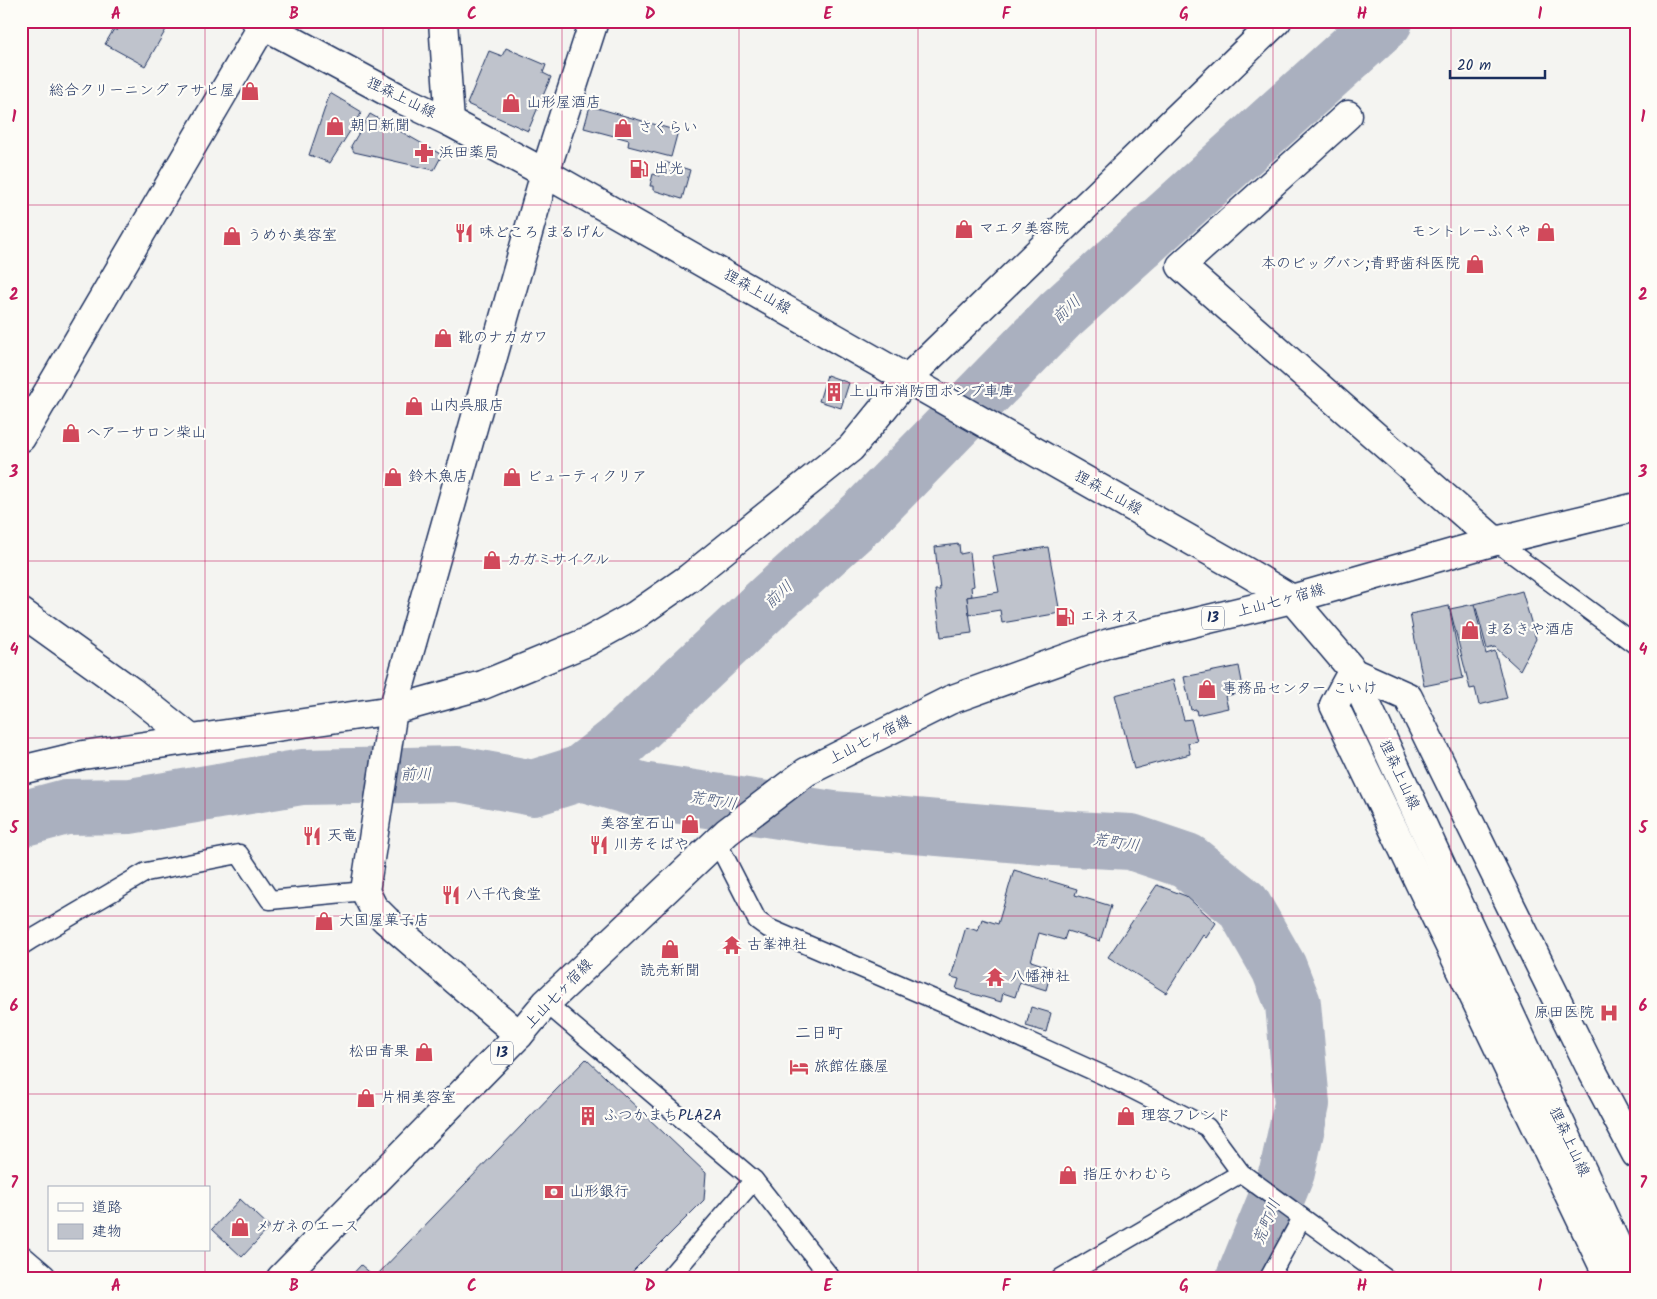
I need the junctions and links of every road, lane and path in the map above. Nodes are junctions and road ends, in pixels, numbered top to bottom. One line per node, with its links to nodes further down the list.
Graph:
1 (443, 21): 6 (street)
2 (594, 21): 7 (street)
3 (1277, 21): 8 (street)
4 (260, 23): 6 (street, 狸森上山線); 9 (street)
5 (1348, 115): 11 (street)
6 (450, 122): 7 (street, 狸森上山線)
7 (545, 172): 8 (street, 狸森上山線); 16 (street)
8 (914, 382): 12 (street, 狸森上山線); 16 (street)
9 (21, 438)
10 (1636, 507): 11 (street, 上山七ヶ宿線 / 13)
11 (1494, 541): 12 (street, 上山七ヶ宿線 / 13); 14 (lane)
12 (1292, 599): 15 (street, 狸森上山線); 19 (street, 上山七ヶ宿線 / 13)
13 (21, 612): 17 (street)
14 (1636, 644)
15 (1352, 672): 24 (street); 36 (street); 37 (street, 狸森上山線)
16 (394, 710): 17 (street); 20 (street)
17 (190, 738): 18 (street)
18 (21, 770)
19 (722, 837): 22 (street, 上山七ヶ宿線 / 13); 25 (lane)
20 (365, 891): 21 (lane); 23 (street)
21 (21, 946)
22 (546, 1003): 23 (street, 上山七ヶ宿線 / 13); 26 (lane)
23 (519, 1035): 30 (street, 上山七ヶ宿線 / 13)
24 (1636, 1154)
25 (1241, 1172): 27 (lane); 33 (lane)
26 (754, 1180): 31 (lane); 32 (lane)
27 (1302, 1218): 34 (lane); 35 (lane)
28 (21, 1260): 29 (street)
29 (42, 1278)
30 (281, 1278)
31 (669, 1278)
32 (831, 1278)
33 (1061, 1278)
34 (1269, 1278)
35 (1386, 1278)
36 (1609, 1278)
37 (1632, 1278)

